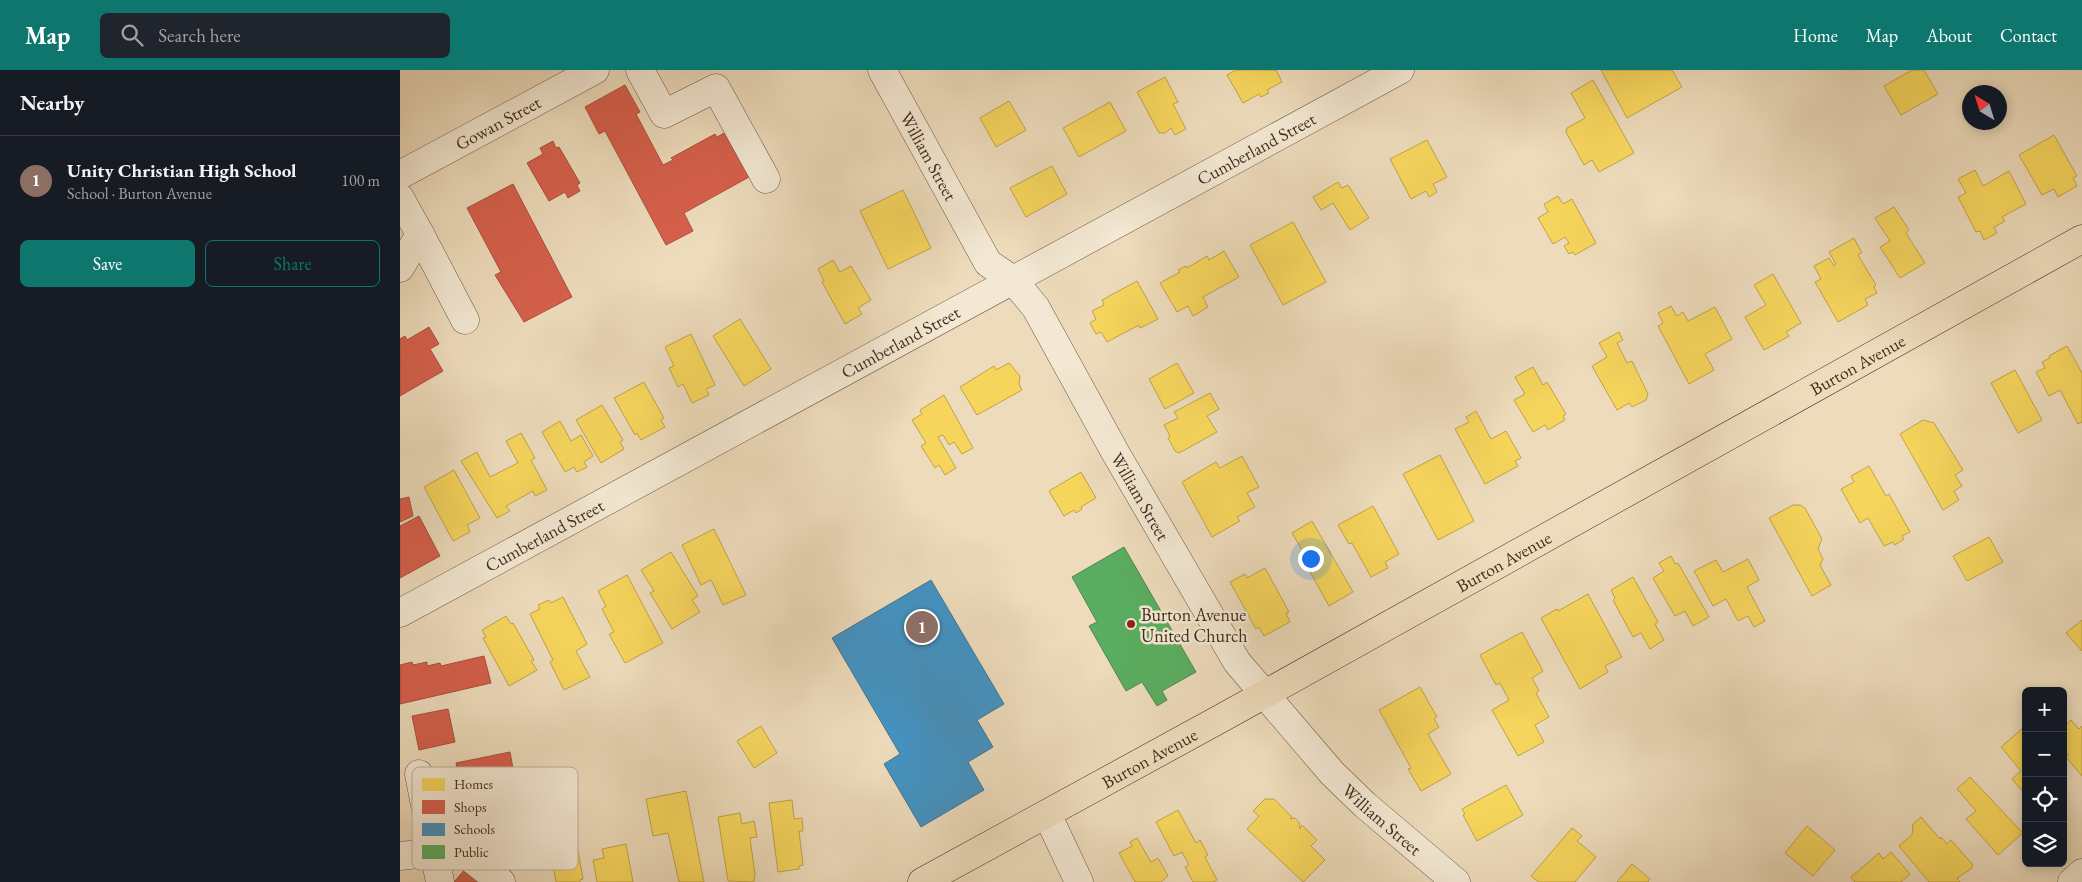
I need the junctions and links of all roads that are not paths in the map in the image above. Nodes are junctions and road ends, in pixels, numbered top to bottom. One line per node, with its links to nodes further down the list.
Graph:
1 (595, 70): 5 (street, Gowan Street)
2 (640, 70): 6 (street)
3 (882, 70): 11 (street, William Street)
4 (1400, 70): 11 (street, Cumberland Street)
5 (400, 175)
6 (766, 179)
7 (400, 198): 8 (street)
8 (420, 234): 10 (street); 12 (street)
9 (2082, 239): 14 (main road, Burton Avenue)
10 (400, 268)
11 (1013, 280): 13 (street, Cumberland Street); 14 (street, William Street)
12 (465, 320)
13 (400, 613)
14 (1263, 694): 15 (main road, Burton Avenue); 21 (street, William Street)
15 (1047, 814): 19 (main road, Burton Avenue); 20 (street)
16 (486, 870): 18 (street)
17 (2082, 873): 22 (street)
18 (501, 882)
19 (922, 882)
20 (1079, 882)
21 (1456, 882)
22 (2072, 882)

